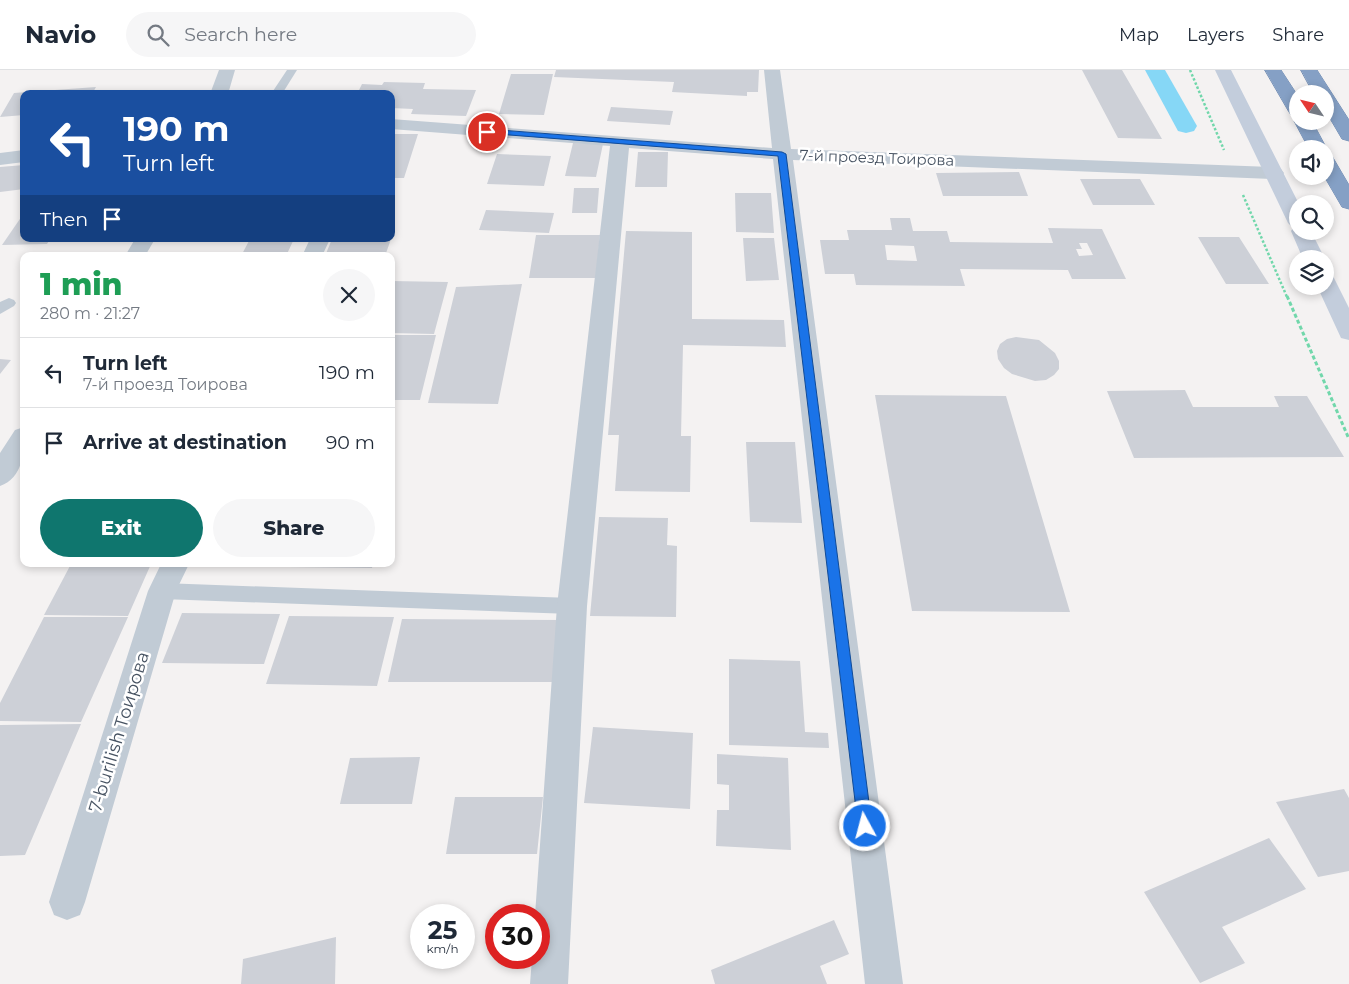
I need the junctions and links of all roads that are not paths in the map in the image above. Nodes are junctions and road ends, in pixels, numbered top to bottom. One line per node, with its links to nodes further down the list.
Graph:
1 (227, 70): 8 (street)
2 (292, 70): 9 (lane)
3 (772, 70): 15 (street)
4 (1223, 70): 18 (main road)
5 (1273, 70): 10 (highway)
6 (1309, 70): 7 (highway)
7 (1318, 85)
8 (220, 90)
9 (279, 90)
10 (1289, 97)
11 (1334, 111): 13 (highway)
12 (395, 124): 14 (street, 7-й проезд Тоирова)
13 (1349, 135)
14 (620, 142): 15 (street, 7-й проезд Тоирова); 27 (street)
15 (782, 154): 18 (street, 7-й проезд Тоирова); 30 (street)
16 (20, 156): 17 (street)
17 (0, 159)
18 (1274, 173): 21 (main road)
19 (1334, 176): 20 (highway)
20 (1349, 203)
21 (1289, 204)
22 (1332, 295): 23 (main road)
23 (1349, 332)
24 (20, 443): 25 (street)
25 (0, 475)
26 (168, 578): 27 (lane); 28 (street, 7-burilish Тоирова)
27 (572, 606): 29 (street)
28 (67, 902)
29 (549, 984)
30 (884, 984)

